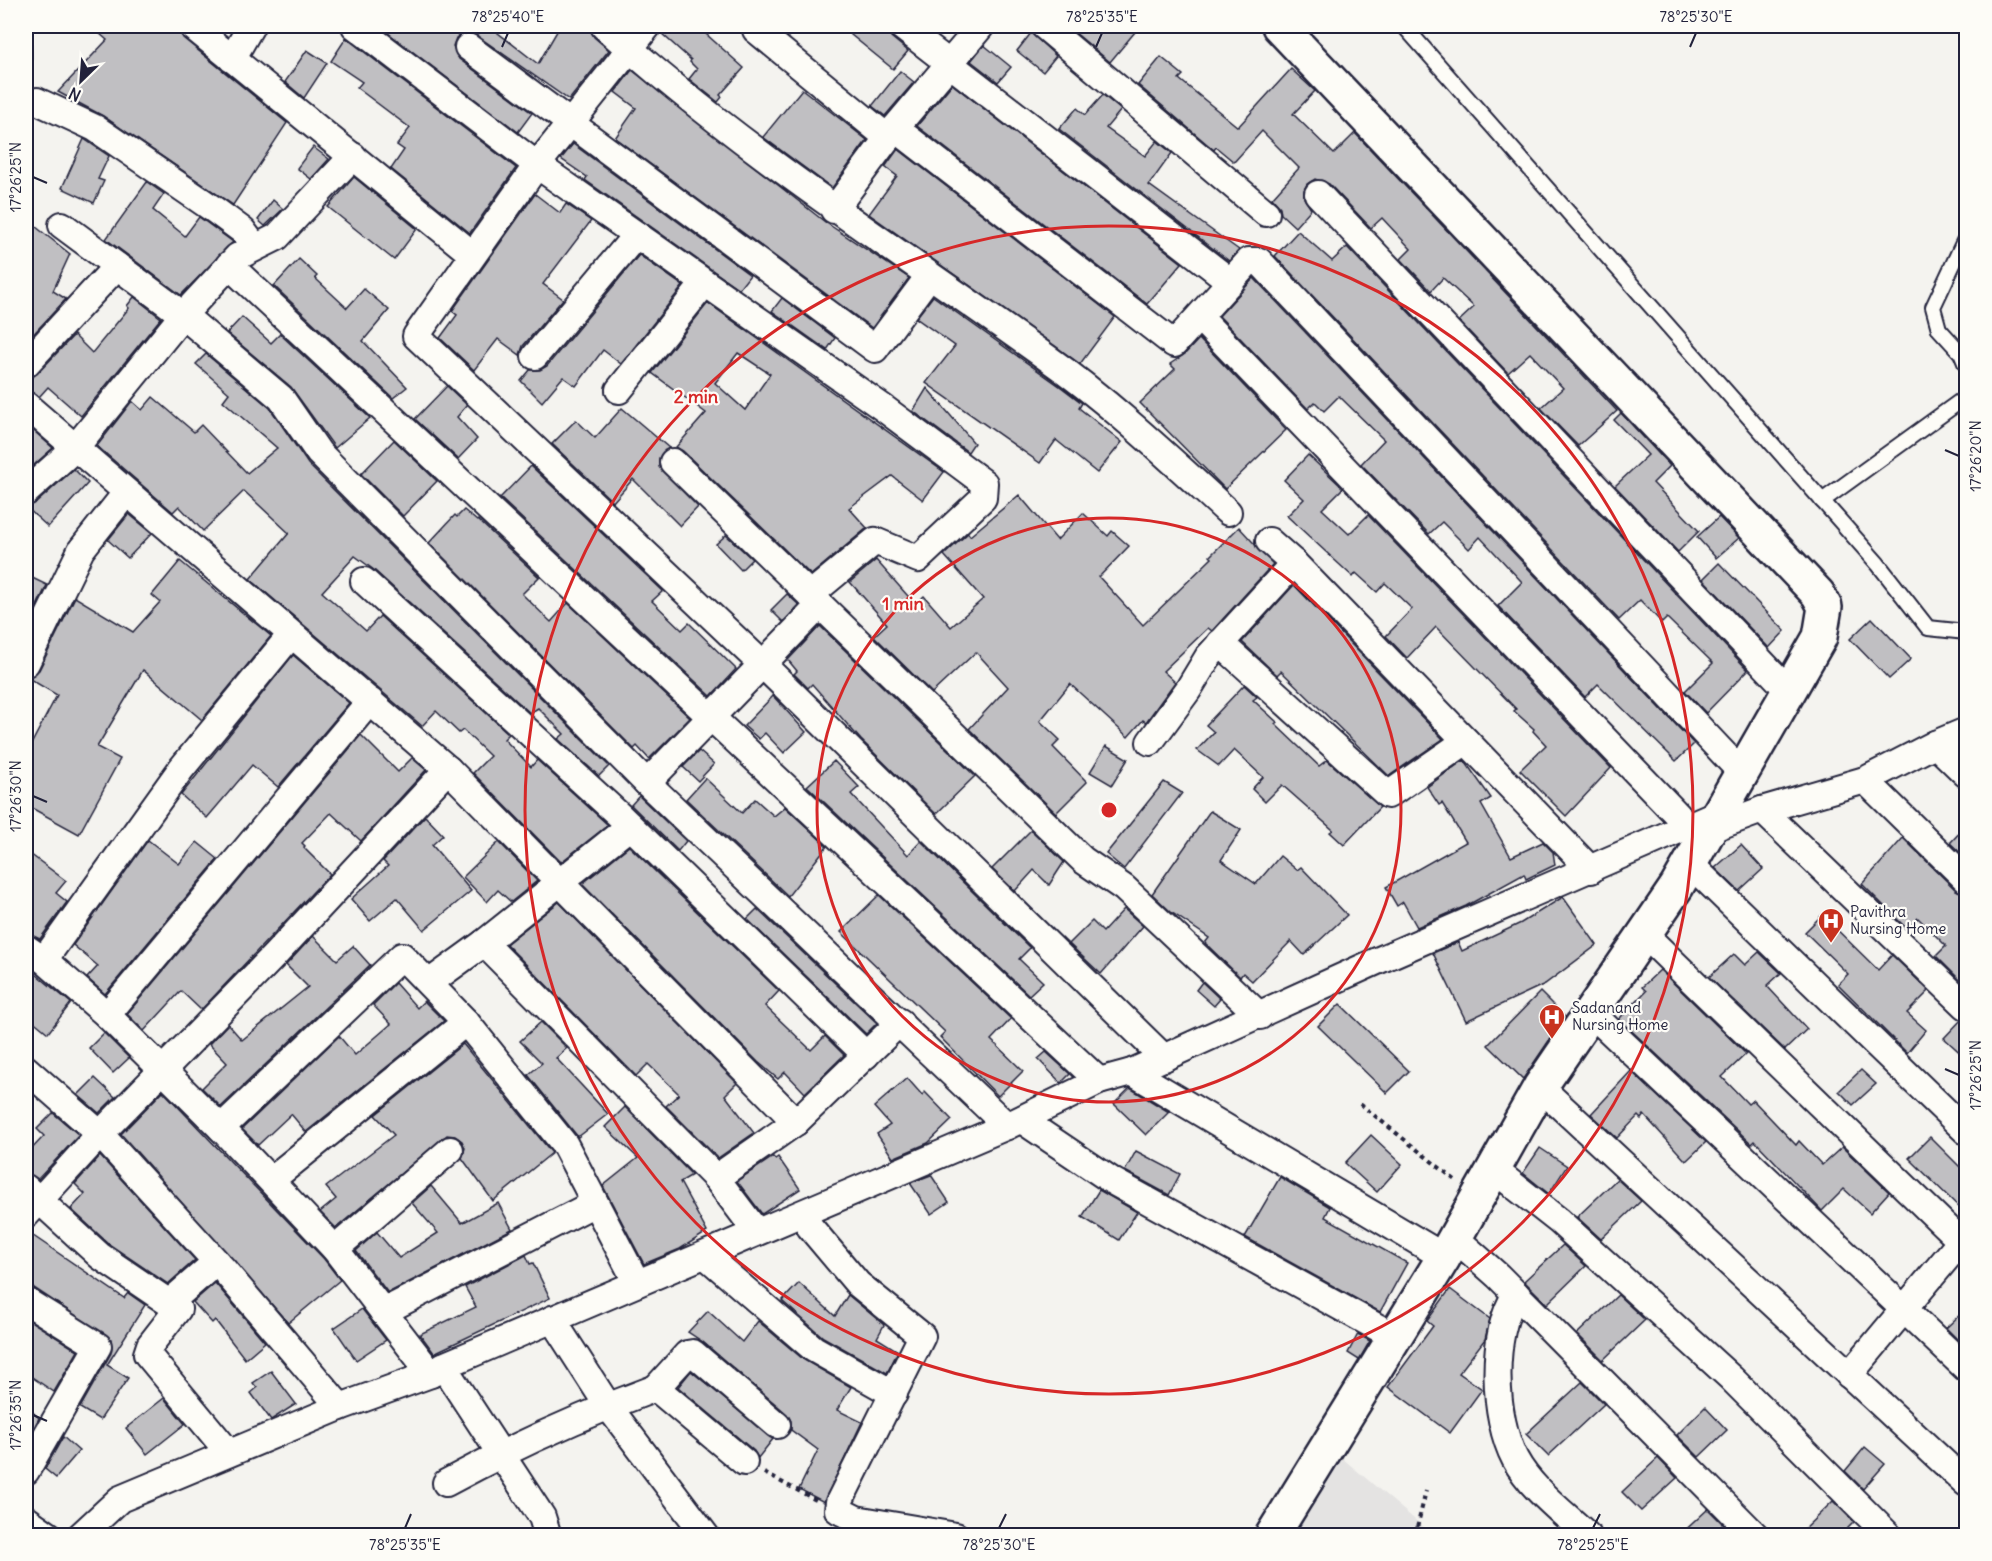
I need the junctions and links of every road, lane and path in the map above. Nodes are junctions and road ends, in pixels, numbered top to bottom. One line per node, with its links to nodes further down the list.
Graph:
1 (192, 26): 14 (street)
2 (251, 26): 14 (street)
3 (355, 26): 20 (street)
4 (604, 26): 13 (street)
5 (648, 26): 13 (street)
6 (901, 26): 15 (street)
7 (981, 26): 15 (street)
8 (1044, 26): 23 (street)
9 (1279, 26): 59 (street)
10 (1404, 26): 47 (lane)
11 (756, 30): 18 (street)
12 (468, 47): 17 (street)
13 (630, 49): 17 (street); 22 (street)
14 (232, 59): 19 (street)
15 (951, 62): 18 (street); 32 (street)
16 (37, 101): 27 (street)
17 (569, 123): 20 (street); 31 (street)
18 (891, 133): 22 (street); 35 (street)
19 (353, 156): 27 (street); 28 (street)
20 (537, 165): 25 (street); 28 (street)
21 (1318, 194): 59 (street)
22 (834, 210): 31 (street)
23 (1266, 213)
24 (62, 225): 30 (street)
25 (636, 235): 33 (street); 36 (street)
26 (1964, 241): 38 (lane)
27 (255, 248): 29 (street)
28 (472, 254): 58 (street)
29 (229, 265): 34 (street); 61 (street)
30 (117, 266): 34 (street); 37 (street)
31 (929, 276): 48 (street)
32 (1231, 282): 35 (street); 67 (street)
33 (704, 284): 40 (street); 52 (street)
34 (183, 315): 43 (street); 70 (street)
35 (1200, 318): 72 (street)
36 (535, 356)
37 (26, 364)
38 (1966, 365)
39 (1966, 387): 41 (lane)
40 (619, 390)
41 (1963, 401): 47 (lane)
42 (26, 405): 43 (street)
43 (75, 448): 45 (street); 46 (street)
44 (673, 462): 52 (street)
45 (26, 492)
46 (126, 493): 53 (street); 55 (street)
47 (1822, 501): 54 (lane)
48 (1228, 512)
49 (1269, 541): 50 (street)
50 (1294, 563): 56 (street); 63 (street)
51 (364, 581): 73 (street)
52 (815, 600): 58 (street); 85 (street)
53 (34, 626): 57 (street)
54 (1966, 632)
55 (290, 636): 60 (street); 80 (street)
56 (1220, 643): 63 (street); 64 (street)
57 (26, 663)
58 (762, 664): 61 (street); 89 (street)
59 (1790, 692): 67 (street)
60 (370, 701): 66 (street); 84 (street)
61 (710, 718): 70 (street); 93 (street)
62 (1966, 731): 65 (street)
63 (1466, 741): 75 (street)
64 (1150, 742)
65 (1935, 744): 68 (street); 69 (street)
66 (448, 769): 77 (street); 90 (street)
67 (1742, 773): 72 (street)
68 (1966, 774)
69 (1865, 780): 71 (street); 76 (street)
70 (647, 783): 87 (street)
71 (1761, 810): 72 (street); 82 (street)
72 (1705, 824): 74 (street); 75 (street)
73 (630, 826): 77 (street); 88 (street)
74 (1689, 863): 78 (street); 99 (street)
75 (1591, 870): 85 (street)
76 (1966, 879)
77 (559, 881): 79 (street); 96 (street)
78 (1645, 935): 83 (street); 110 (street)
79 (484, 943): 81 (street); 103 (street)
80 (35, 954): 84 (street)
81 (429, 983): 86 (street); 98 (street)
82 (1966, 1006)
83 (1590, 1012): 94 (street); 119 (street)
84 (107, 1015): 90 (street)
85 (1260, 1016): 89 (street)
86 (466, 1022): 104 (street); 107 (street)
87 (900, 1022): 88 (street); 97 (street)
88 (866, 1055): 96 (street)
89 (1164, 1058): 92 (street)
90 (164, 1068): 98 (street); 100 (street)
91 (26, 1069): 100 (street)
92 (1132, 1072): 93 (street); 111 (street)
93 (1099, 1081): 97 (street)
94 (1539, 1087): 102 (street); 125 (street)
95 (1360, 1104): 105 (path)
96 (796, 1122): 103 (street)
97 (1015, 1123): 108 (street); 122 (street)
98 (221, 1128): 104 (street)
99 (1966, 1131)
100 (100, 1134): 106 (street); 114 (street)
101 (450, 1150): 112 (street)
102 (1493, 1169): 105 (street); 140 (street)
103 (716, 1178): 109 (street)
104 (271, 1180): 112 (street)
105 (1476, 1197): 111 (street)
106 (30, 1200): 118 (street)
107 (595, 1203): 115 (street); 120 (street)
108 (804, 1214): 109 (street); 127 (street)
109 (756, 1231): 113 (street)
110 (1965, 1241): 119 (street)
111 (1449, 1247): 116 (street); 122 (street)
112 (335, 1249): 120 (street)
113 (705, 1256): 115 (street); 127 (street)
114 (216, 1262): 118 (street); 129 (street)
115 (637, 1284): 121 (street)
116 (1516, 1294): 148 (street); 149 (street)
117 (26, 1301): 134 (street)
118 (169, 1303): 131 (street)
119 (1905, 1309): 123 (street); 125 (street)
120 (383, 1312): 124 (street)
121 (552, 1319): 124 (street); 128 (street)
122 (1395, 1337): 146 (street)
123 (1966, 1368)
124 (437, 1370): 129 (street); 132 (street)
125 (1849, 1375): 136 (street)
126 (656, 1388): 128 (street); 130 (street); 133 (street)
127 (894, 1394): 138 (street)
128 (608, 1406): 132 (street); 145 (street)
129 (340, 1407): 131 (street)
130 (777, 1425)
131 (228, 1454): 143 (street)
132 (500, 1454): 135 (street); 144 (street)
133 (744, 1462): 138 (path)
134 (26, 1471)
135 (446, 1483)
136 (1966, 1483)
137 (1426, 1491): 147 (path)
138 (838, 1510): 141 (street)
139 (26, 1519): 142 (street)
140 (1881, 1533)
141 (955, 1535)
142 (50, 1536)
143 (80, 1536)
144 (548, 1536)
145 (706, 1536)
146 (1272, 1536)
147 (1415, 1536)
148 (1588, 1536)
149 (1756, 1536)

